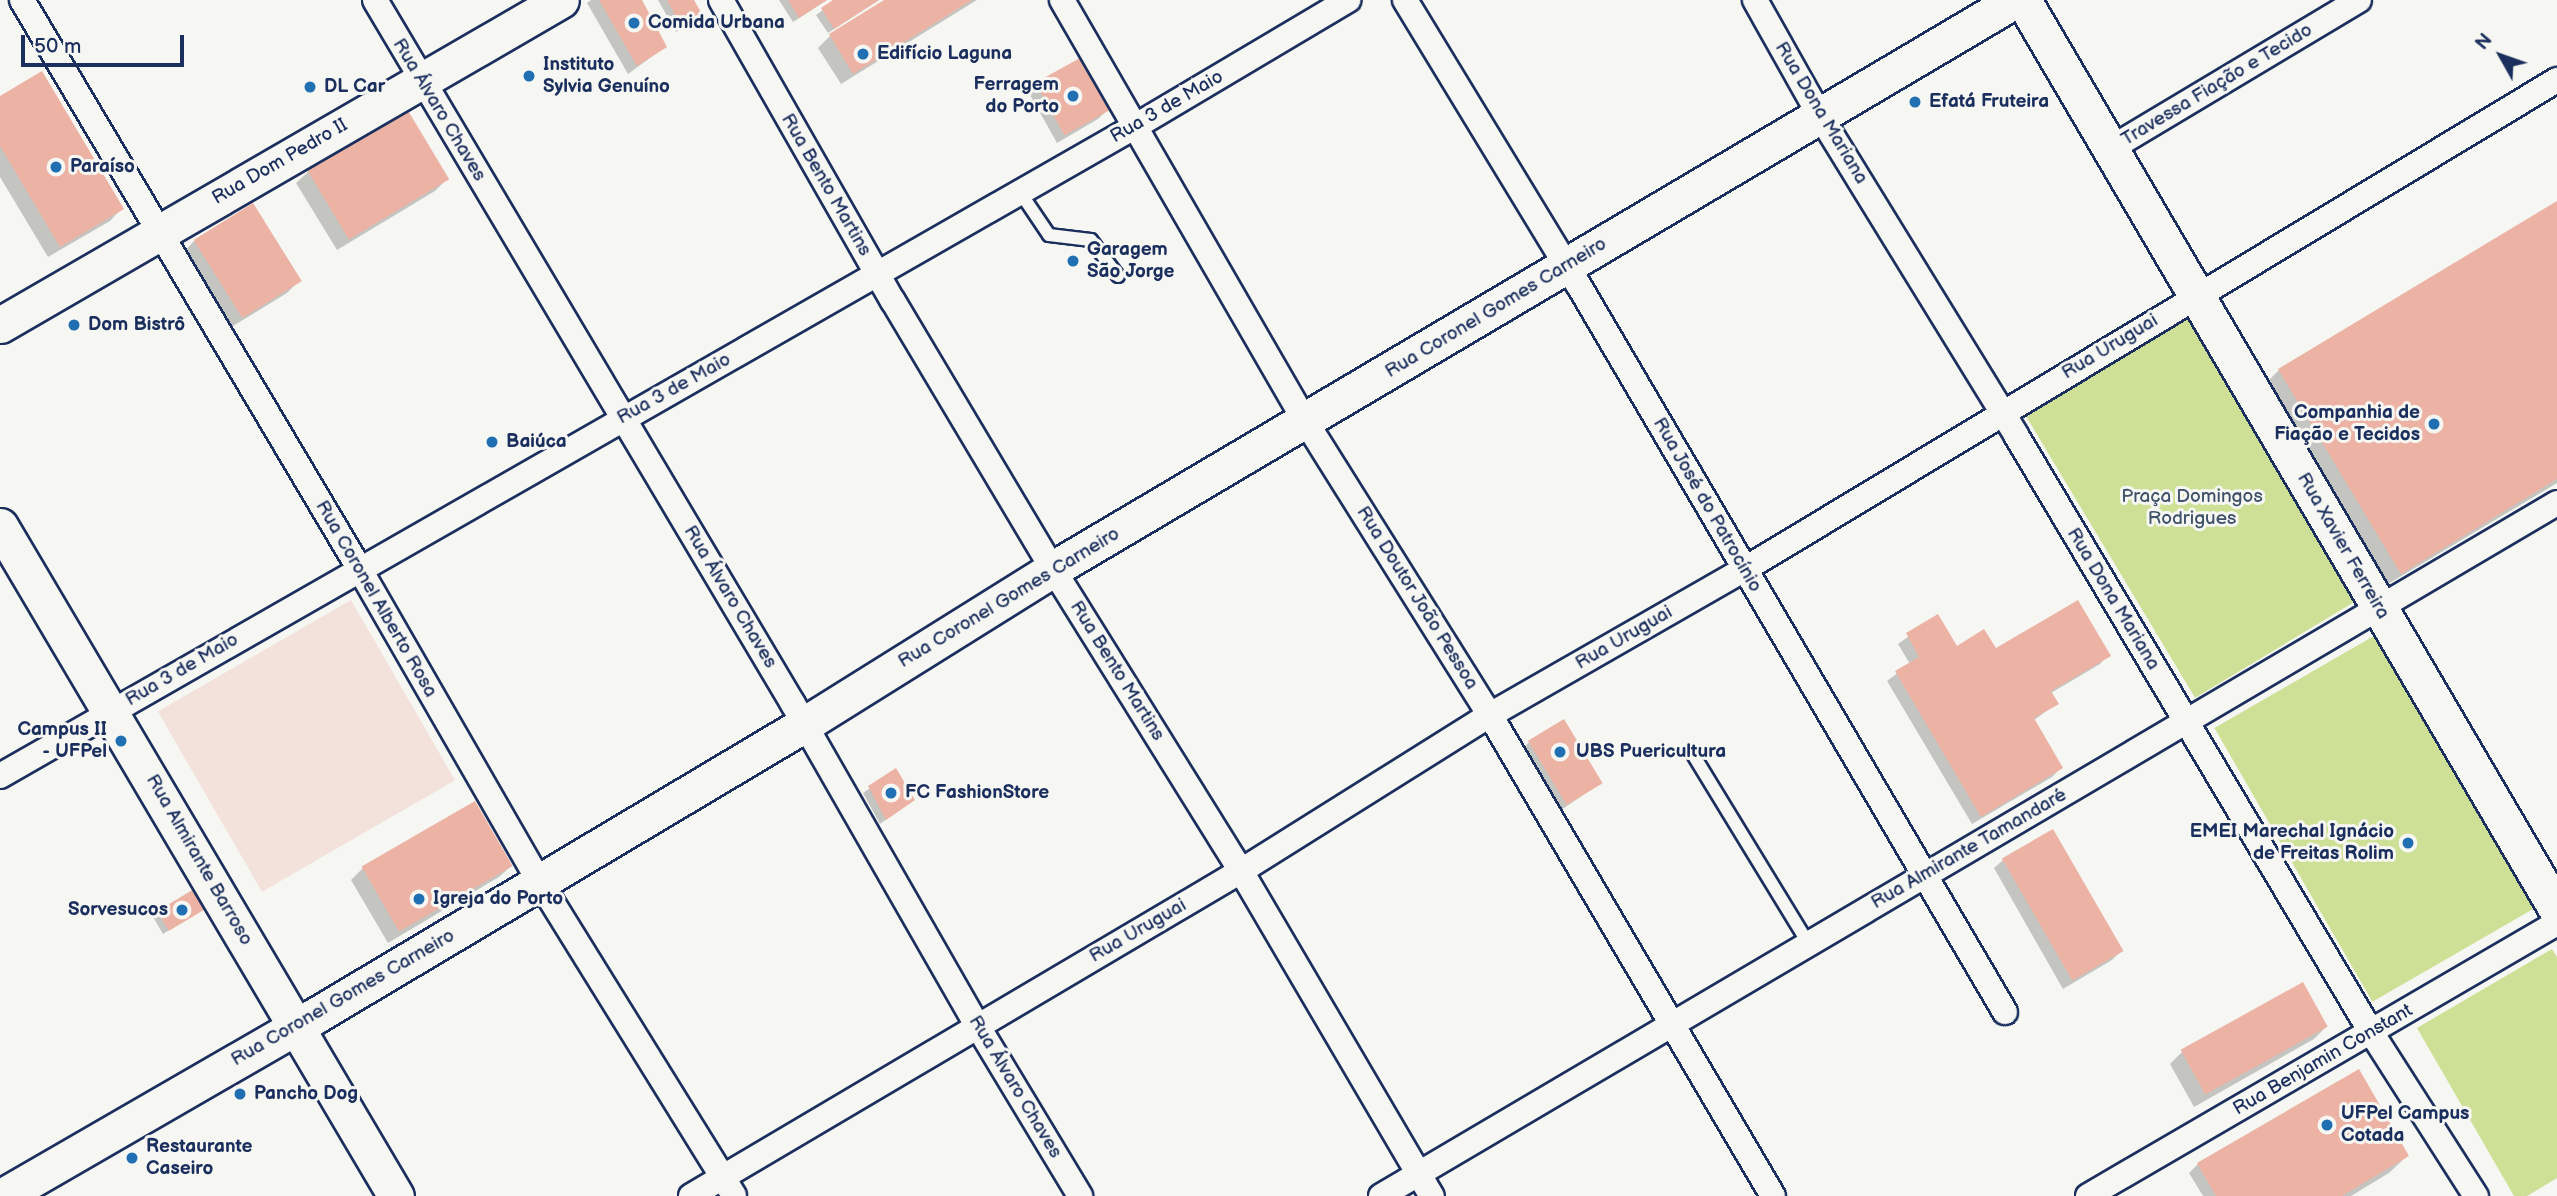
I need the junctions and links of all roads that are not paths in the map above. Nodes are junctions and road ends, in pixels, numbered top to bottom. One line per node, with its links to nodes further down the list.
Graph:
1 (22, 0): 18 (street, Rua Coronel Alberto Rosa)
2 (375, 0): 12 (street, Rua Álvaro Chaves)
3 (561, 0): 12 (street, Rua Dom Pedro II)
4 (721, 0): 20 (street, Rua Bento Martins)
5 (1062, 0): 15 (street, Rua Doutor João Pessoa)
6 (1348, 0): 15 (street, Rua 3 de Maio)
7 (1405, 0): 19 (street, Rua José do Patrocínio)
8 (1755, 0): 14 (street, Rua Dona Mariana)
9 (2015, 0): 14 (street, Rua Coronel Gomes Carneiro)
10 (2023, 0): 16 (street, Rua Xavier Ferreira)
11 (2360, 0): 16 (street, Travessa Fiação e Tecido)
12 (421, 80): 18 (street, Rua Dom Pedro II); 25 (street, Rua Álvaro Chaves)
13 (2557, 80): 22 (street, Rua Uruguai)
14 (1820, 116): 19 (street, Rua Coronel Gomes Carneiro); 24 (street, Rua Dona Mariana)
15 (1136, 126): 17 (street, Rua 3 de Maio); 26 (street, Rua Doutor João Pessoa)
16 (2110, 149): 22 (street, Rua Xavier Ferreira)
17 (1020, 192): 20 (street, Rua 3 de Maio); 21 (lane)
18 (158, 233): 23 (street, Rua Dom Pedro II); 29 (street, Rua Coronel Alberto Rosa)
19 (1567, 266): 26 (street, Rua Coronel Gomes Carneiro); 31 (street, Rua José do Patrocínio)
20 (877, 274): 25 (street, Rua 3 de Maio); 30 (street, Rua Bento Martins)
21 (1118, 276)
22 (2196, 296): 24 (street, Rua Uruguai); 32 (street, Rua Xavier Ferreira)
23 (0, 325)
24 (2001, 412): 31 (street, Rua Uruguai); 35 (street, Rua Dona Mariana)
25 (623, 418): 29 (street, Rua 3 de Maio); 36 (street, Rua Álvaro Chaves)
26 (1306, 422): 30 (street, Rua Coronel Gomes Carneiro); 34 (street, Rua Doutor João Pessoa)
27 (2557, 503): 32 (street, Rua Almirante Tamandaré)
28 (0, 526): 33 (street, Rua Almirante Barroso)
29 (359, 568): 33 (street, Rua 3 de Maio); 41 (street, Rua Coronel Alberto Rosa)
30 (1053, 569): 36 (street, Rua Coronel Gomes Carneiro); 39 (street, Rua Bento Martins)
31 (1745, 569): 34 (street, Rua Uruguai); 40 (street, Rua José do Patrocínio)
32 (2379, 608): 35 (street, Rua Almirante Tamandaré); 42 (street, Rua Xavier Ferreira)
33 (111, 711): 38 (street, Rua 3 de Maio); 48 (street, Rua Almirante Barroso)
34 (1490, 715): 39 (street, Rua Uruguai); 47 (street, Rua Doutor João Pessoa)
35 (2186, 723): 40 (street, Rua Almirante Tamandaré); 49 (street, Rua Dona Mariana)
36 (805, 724): 41 (street, Rua Coronel Gomes Carneiro); 46 (street, Rua Álvaro Chaves)
37 (1694, 756): 44 (lane)
38 (0, 776)
39 (1241, 871): 46 (street, Rua Uruguai); 50 (street, Rua Bento Martins)
40 (1924, 875): 44 (street, Rua Almirante Tamandaré); 45 (street, Rua José do Patrocínio)
41 (539, 881): 48 (street, Rua Coronel Gomes Carneiro); 51 (street, Rua Coronel Alberto Rosa)
42 (2557, 910)
43 (2557, 923): 49 (street, Rua Benjamin Constant)
44 (1808, 943): 47 (street, Rua Almirante Tamandaré)
45 (2006, 1012)
46 (977, 1025): 51 (street, Rua Uruguai); 56 (street, Rua Álvaro Chaves)
47 (1671, 1025): 50 (street, Rua Almirante Tamandaré); 59 (street, Rua Doutor João Pessoa)
48 (296, 1027): 53 (street, Rua Coronel Gomes Carneiro); 54 (street, Rua Almirante Barroso)
49 (2371, 1032): 52 (street, Rua Benjamin Constant); 60 (street, Rua Dona Mariana)
50 (1418, 1173): 57 (street, Rua Almirante Tamandaré); 58 (street, Rua Bento Martins)
51 (728, 1186): 55 (street, Rua Uruguai)
52 (2104, 1192)
53 (3, 1196)
54 (396, 1196)
55 (691, 1196)
56 (1080, 1196)
57 (1381, 1196)
58 (1432, 1196)
59 (1773, 1196)
60 (2476, 1196)

